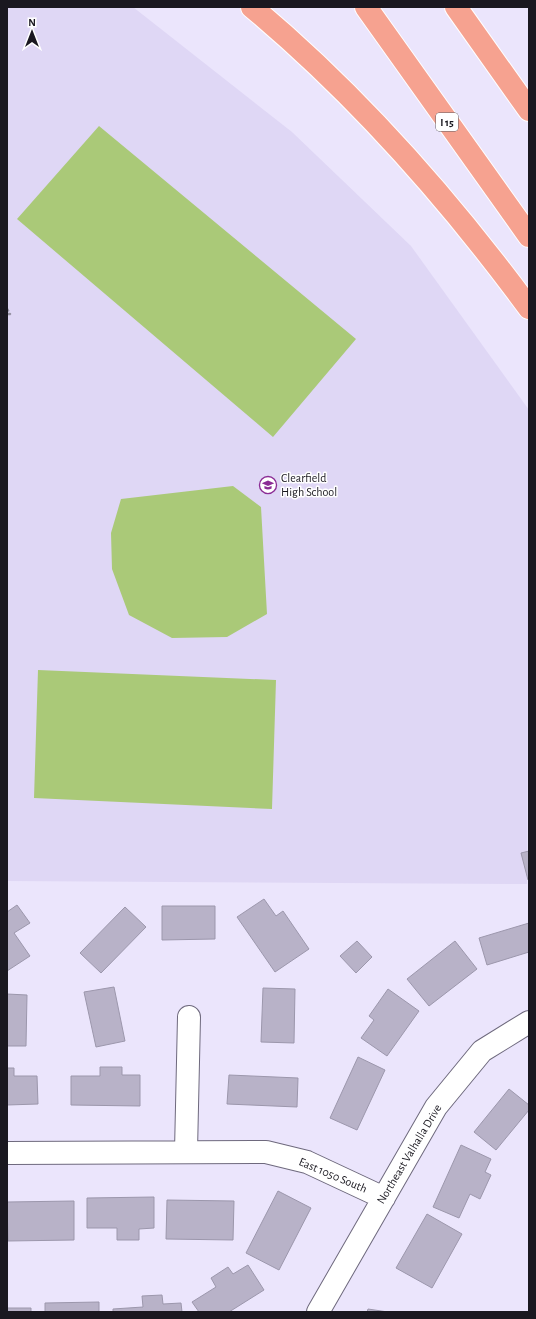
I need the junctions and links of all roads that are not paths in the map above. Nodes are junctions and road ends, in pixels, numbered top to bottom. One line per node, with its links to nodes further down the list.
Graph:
1 (252, 7): 6 (highway)
2 (366, 7): 5 (highway, I 15)
3 (456, 7): 4 (highway)
4 (529, 110)
5 (529, 236)
6 (529, 308)
7 (189, 1017): 9 (street)
8 (529, 1022): 11 (street, Northeast Valhalla Drive)
9 (186, 1151): 10 (street, East 1050 South); 11 (street, East 1050 South)
10 (7, 1153)
11 (384, 1198): 12 (street, Northeast Valhalla Drive)
12 (318, 1312)

